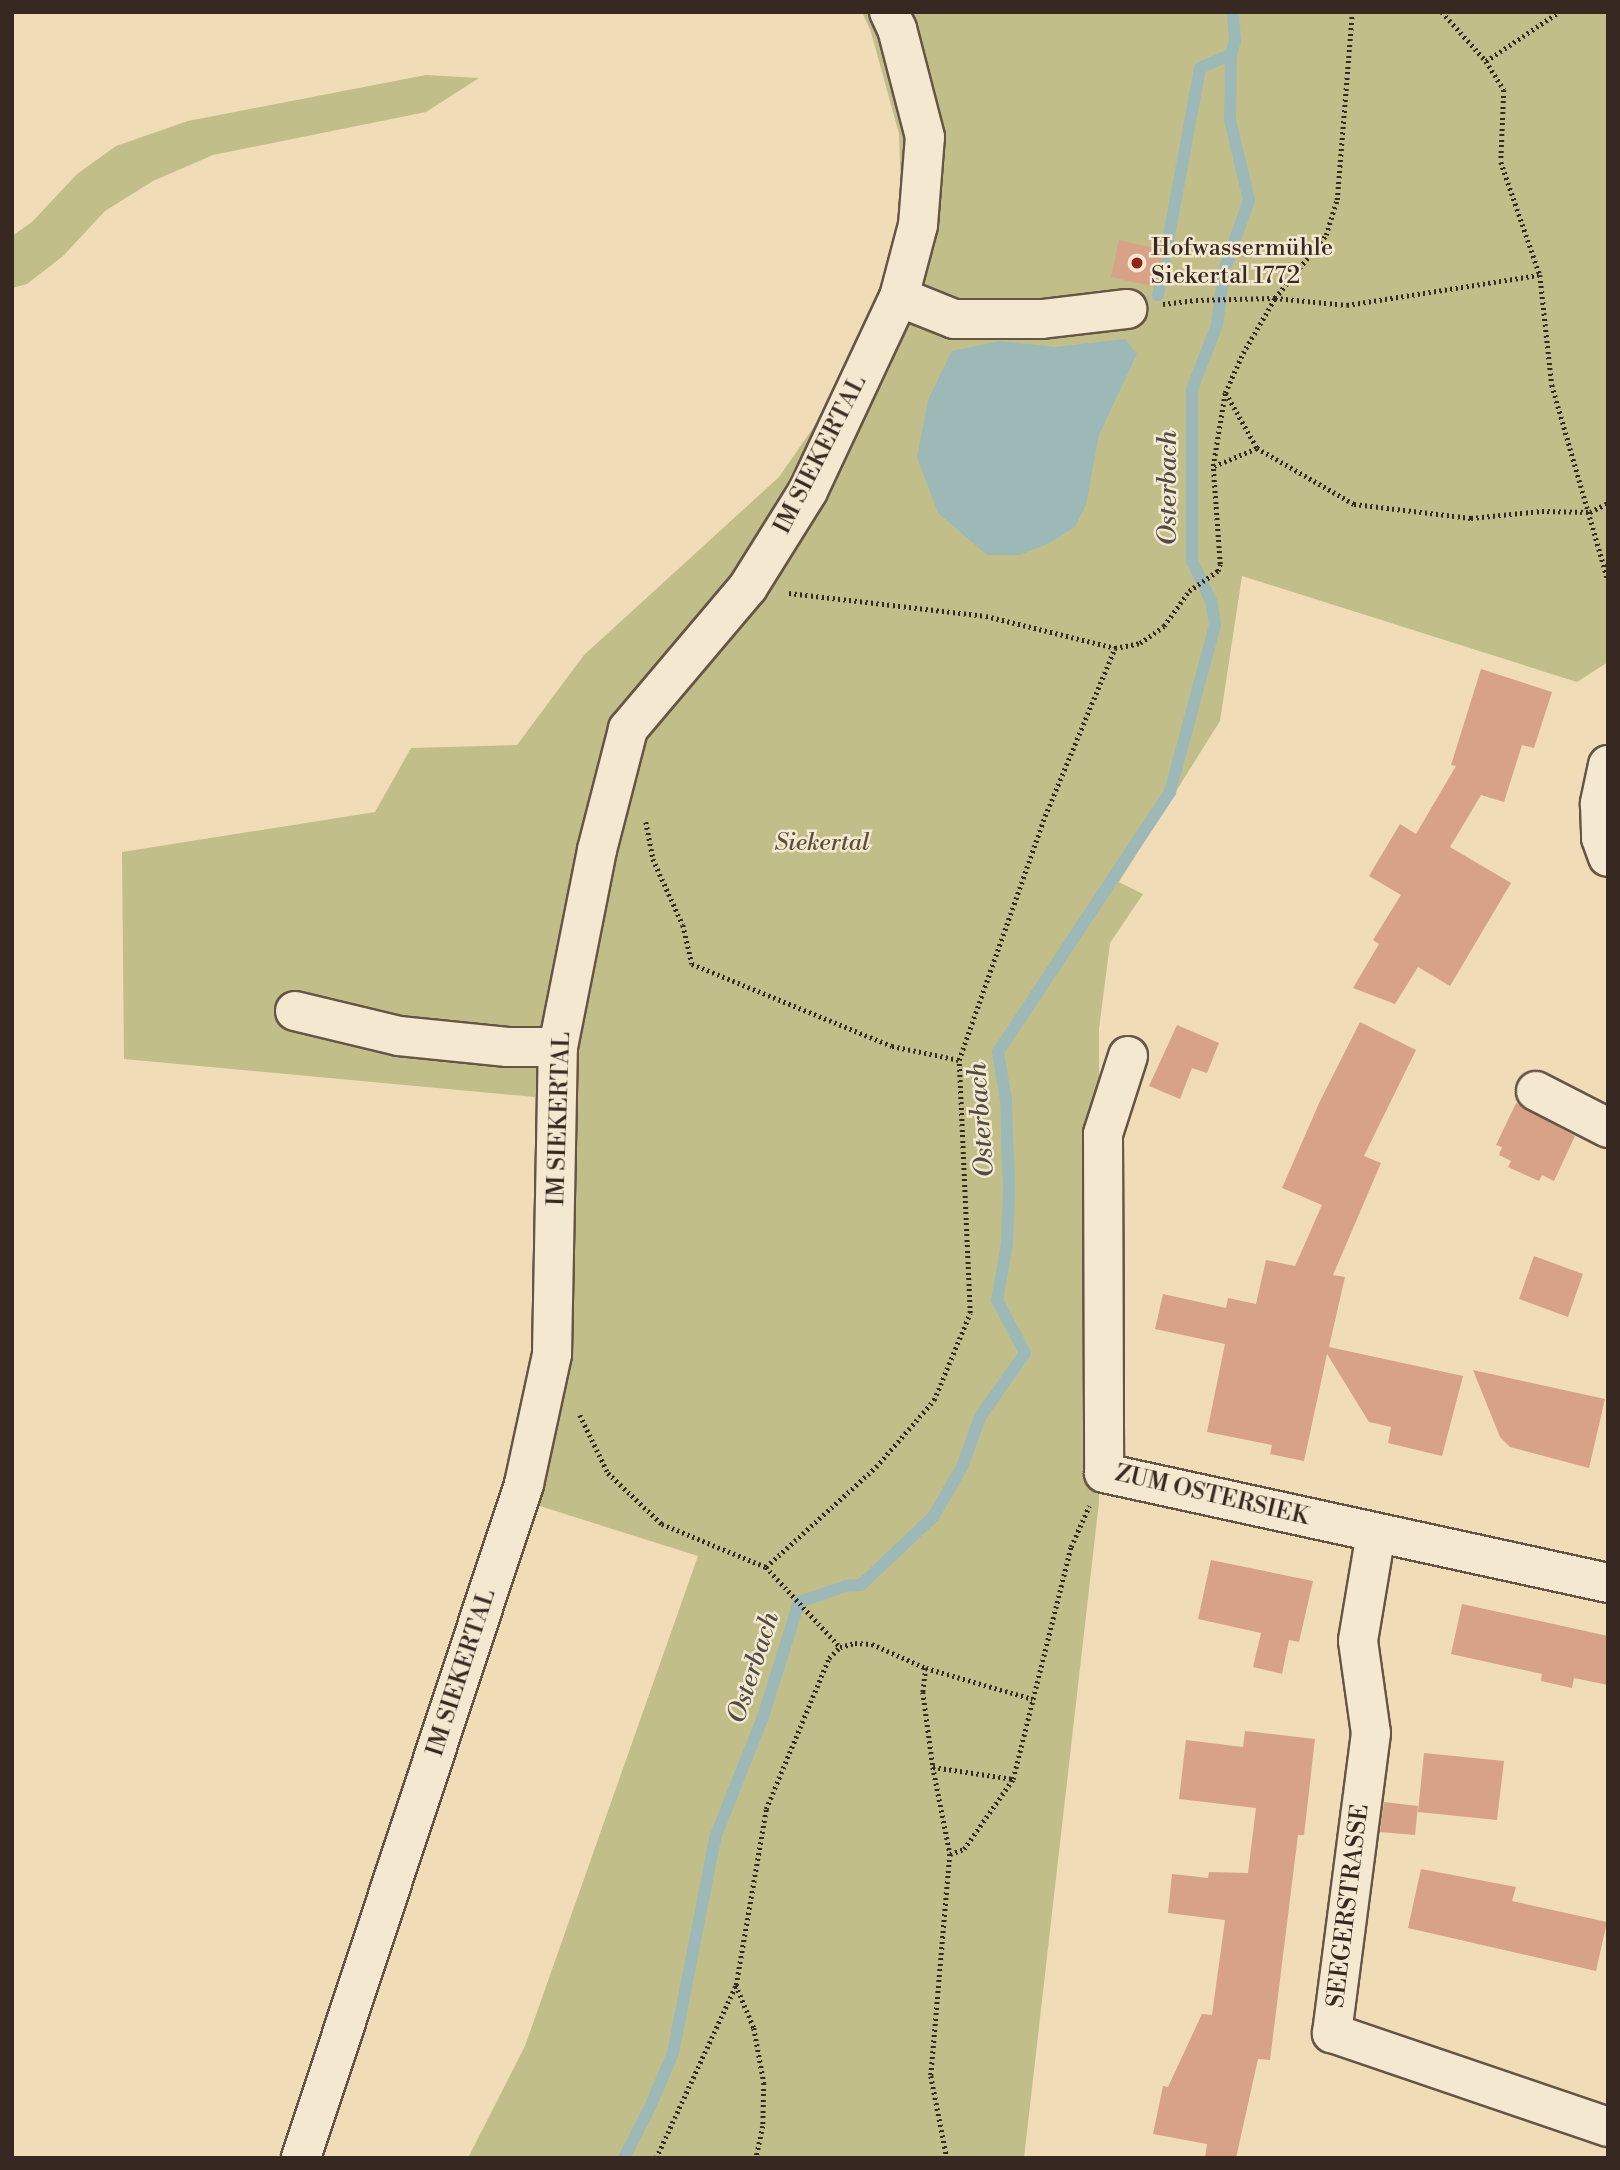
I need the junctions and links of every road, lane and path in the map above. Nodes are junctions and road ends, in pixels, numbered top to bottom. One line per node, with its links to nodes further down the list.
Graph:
1 (889, 12): 7 (street, IM SIEKERTAL)
2 (1352, 12): 8 (path)
3 (1442, 12): 5 (path)
4 (1559, 12): 5 (path)
5 (1486, 61): 6 (path)
6 (1540, 275): 8 (path); 15 (path)
7 (899, 297): 10 (street); 17 (street, IM SIEKERTAL)
8 (1275, 298): 9 (path); 11 (path)
9 (1196, 300)
10 (1127, 309)
11 (1225, 393): 12 (path); 13 (path)
12 (1257, 448): 13 (path); 15 (path)
13 (1213, 466): 18 (path)
14 (1608, 503): 15 (path)
15 (1590, 512): 16 (path)
16 (1608, 580)
17 (748, 587): 18 (path); 23 (street, IM SIEKERTAL)
18 (1115, 648): 25 (path)
19 (1608, 765): 21 (street)
20 (645, 820): 25 (path)
21 (1608, 857)
22 (295, 1011): 23 (street)
23 (558, 1047): 41 (street, IM SIEKERTAL)
24 (1128, 1056): 29 (street, ZUM OSTERSIEK)
25 (959, 1060): 31 (path)
26 (1536, 1091): 27 (street)
27 (1608, 1128)
28 (580, 1413): 31 (path)
29 (1104, 1473): 30 (street, ZUM OSTERSIEK); 35 (path)
30 (1377, 1533): 32 (street, ZUM OSTERSIEK); 40 (street, SEEGERSTRASSE)
31 (766, 1567): 33 (path)
32 (1608, 1583)
33 (840, 1647): 34 (path); 39 (path)
34 (926, 1668): 35 (path); 36 (path)
35 (1033, 1699): 37 (path)
36 (933, 1767): 37 (path); 38 (path)
37 (1013, 1779): 38 (path)
38 (950, 1854): 44 (path)
39 (736, 1985): 42 (path); 43 (path)
40 (1608, 2127)
41 (301, 2158)
42 (656, 2158)
43 (756, 2158)
44 (947, 2158)

